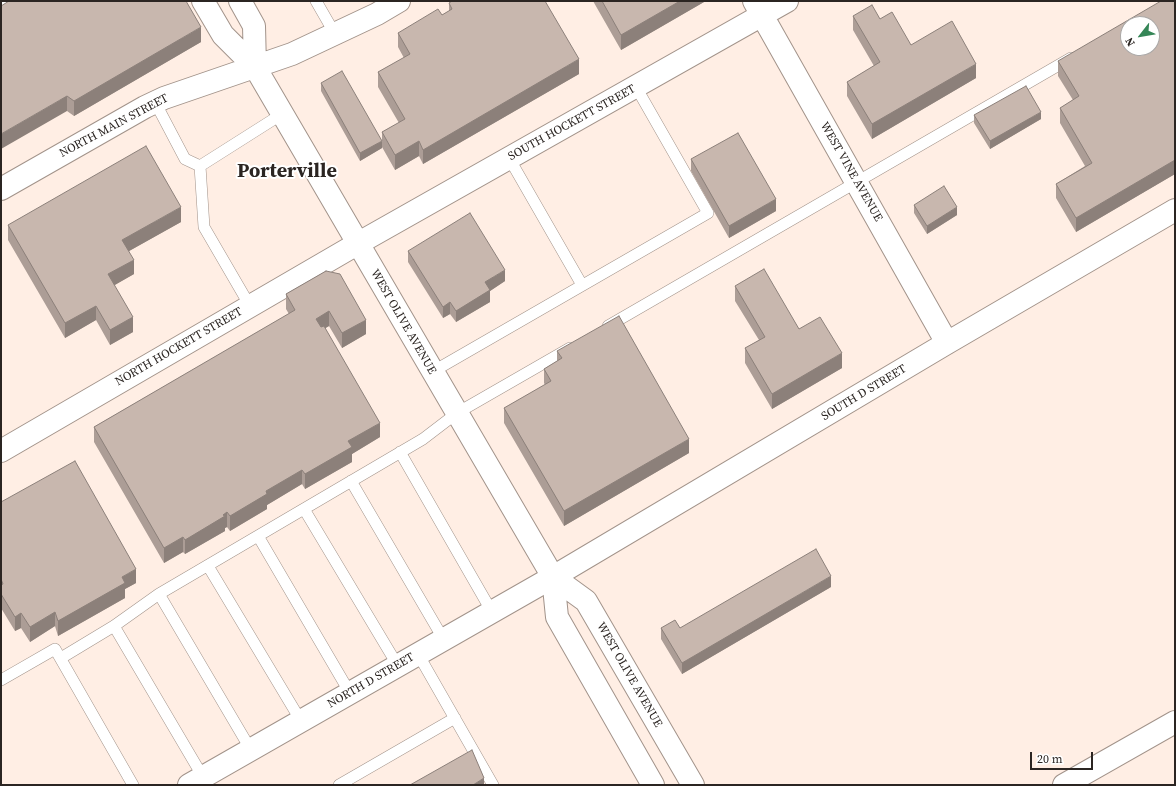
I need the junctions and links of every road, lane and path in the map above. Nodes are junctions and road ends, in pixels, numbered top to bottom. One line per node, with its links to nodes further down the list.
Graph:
1 (6, 1): 7 (lane)
2 (203, 1): 11 (street)
3 (240, 1): 11 (street)
4 (316, 1): 9 (lane)
5 (399, 1): 9 (street, NORTH MAIN STREET)
6 (787, 1): 8 (street, SOUTH HOCKETT STREET)
7 (1, 4)
8 (758, 8): 12 (street, SOUTH HOCKETT STREET); 17 (street, WEST VINE AVENUE)
9 (335, 34): 11 (street, NORTH MAIN STREET)
10 (1081, 52): 17 (lane)
11 (255, 67): 13 (street, NORTH MAIN STREET); 14 (street, WEST OLIVE AVENUE)
12 (636, 87): 15 (street, SOUTH HOCKETT STREET); 21 (lane)
13 (155, 102): 16 (lane); 18 (street, NORTH MAIN STREET)
14 (282, 114): 16 (lane); 20 (street, WEST OLIVE AVENUE)
15 (509, 158): 20 (street, SOUTH HOCKETT STREET); 21 (lane)
16 (200, 166): 22 (lane)
17 (857, 183): 23 (lane); 25 (street, WEST VINE AVENUE)
18 (1, 188)
19 (1175, 210): 25 (street, SOUTH D STREET)
20 (357, 244): 22 (street, NORTH HOCKETT STREET); 26 (street, WEST OLIVE AVENUE)
21 (582, 285): 26 (lane)
22 (250, 306): 28 (street, NORTH HOCKETT STREET)
23 (602, 330)
24 (581, 342): 27 (lane)
25 (947, 343): 34 (street, SOUTH D STREET)
26 (432, 372): 27 (street, WEST OLIVE AVENUE)
27 (457, 413): 29 (lane); 34 (street, WEST OLIVE AVENUE)
28 (1, 451)
29 (400, 452): 30 (lane); 36 (lane)
30 (351, 481): 31 (lane); 38 (lane)
31 (304, 509): 32 (lane); 41 (lane)
32 (258, 536): 33 (lane); 43 (lane)
33 (208, 566): 35 (lane); 45 (lane)
34 (553, 577): 36 (street, NORTH D STREET); 52 (street, WEST OLIVE AVENUE); 53 (street, WEST OLIVE AVENUE)
35 (159, 594): 37 (lane); 47 (lane)
36 (492, 612): 38 (street, NORTH D STREET)
37 (114, 626): 40 (lane); 48 (lane)
38 (444, 640): 39 (street, NORTH D STREET)
39 (418, 654): 41 (street, NORTH D STREET); 44 (lane)
40 (61, 658): 42 (lane); 49 (lane)
41 (398, 666): 43 (street, NORTH D STREET)
42 (1, 680)
43 (350, 693): 45 (street, NORTH D STREET)
44 (455, 718): 50 (lane); 51 (lane)
45 (301, 721): 47 (street, NORTH D STREET)
46 (1173, 728): 54 (street)
47 (251, 750): 48 (street, NORTH D STREET)
48 (196, 781)
49 (133, 785)
50 (339, 785)
51 (493, 785)
52 (653, 785)
53 (693, 785)
54 (1064, 785)

